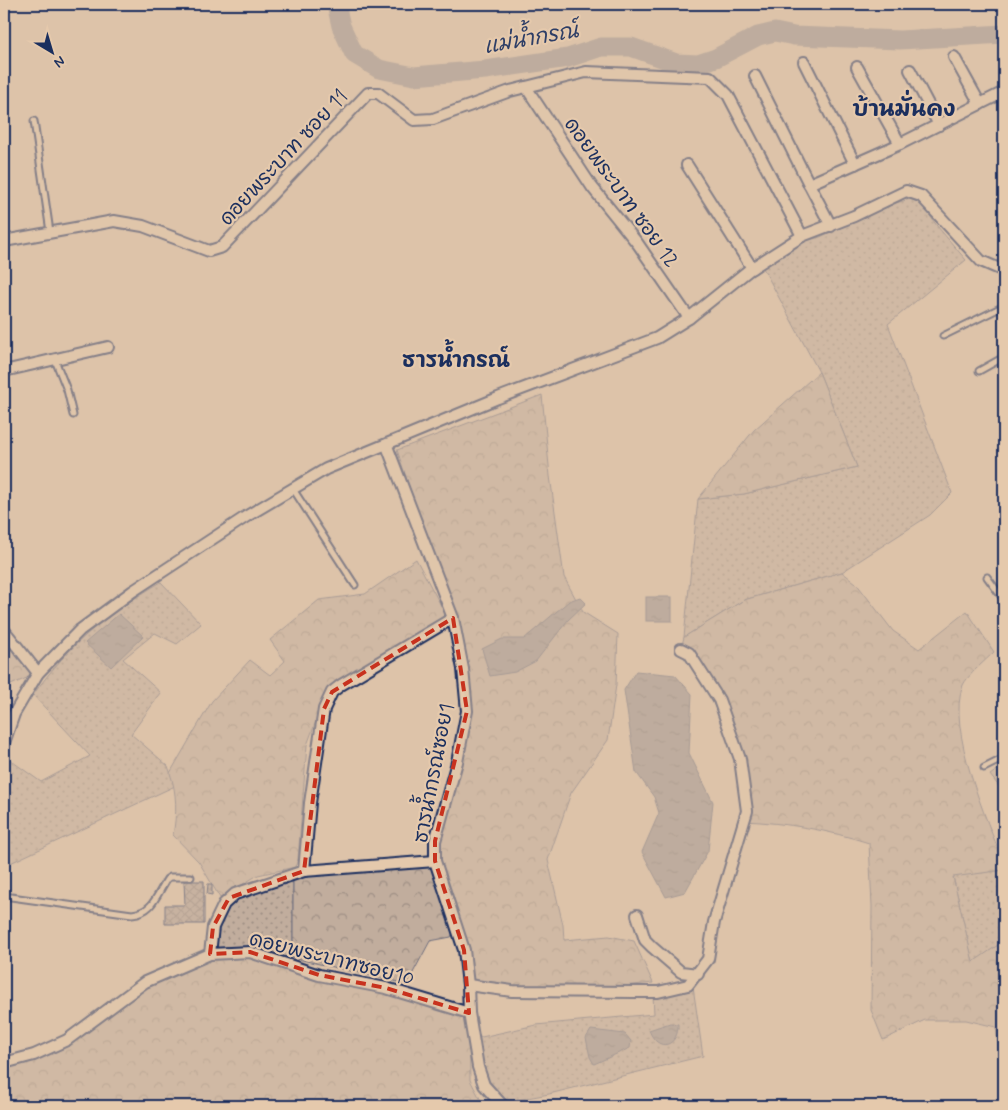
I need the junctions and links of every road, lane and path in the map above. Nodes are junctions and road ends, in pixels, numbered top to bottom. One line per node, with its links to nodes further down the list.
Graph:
1 (954, 57): 8 (street)
2 (804, 62): 12 (street)
3 (858, 67): 11 (street)
4 (910, 70): 10 (street)
5 (755, 76): 14 (street)
6 (526, 86): 16 (street, ดอยพระบาท ซอย 11); 17 (street, ดอยพระบาท ซอย 11); 22 (street, ดอยพระบาท ซอย 12)
7 (1004, 92): 8 (street)
8 (980, 104): 10 (street)
9 (34, 122): 16 (lane)
10 (939, 125): 11 (street)
11 (900, 144): 12 (street)
12 (855, 164): 14 (street)
13 (687, 165): 19 (street)
14 (809, 184): 15 (street)
15 (831, 226): 17 (street); 20 (street)
16 (50, 232): 18 (street)
17 (802, 236): 19 (street)
18 (4, 241)
19 (752, 268): 22 (street)
20 (1004, 272)
21 (1004, 306): 23 (lane)
22 (689, 318): 30 (street)
23 (943, 336)
24 (108, 347): 26 (street)
25 (1004, 357): 28 (lane)
26 (55, 359): 27 (street); 29 (lane)
27 (4, 371)
28 (979, 371)
29 (73, 415)
30 (387, 446): 31 (street); 35 (street, ธารน้ำกรณ์ซอย1)
31 (292, 489): 33 (lane); 38 (street)
32 (987, 577): 34 (lane)
33 (355, 585)
34 (1004, 600)
35 (452, 618): 42 (street, ธารน้ำกรณ์ซอย1); 43 (street)
36 (4, 630): 38 (street)
37 (681, 649): 48 (street)
38 (38, 673): 39 (street)
39 (4, 743)
40 (1004, 758): 41 (lane)
41 (984, 768)
42 (435, 861): 43 (street); 49 (street, ธารน้ำกรณ์ซอย1)
43 (304, 871): 47 (street)
44 (191, 878): 45 (lane)
45 (4, 896)
46 (637, 915): 48 (street)
47 (210, 954): 50 (street, ดอยพระบาทซอย10); 51 (street, ดอยพระบาทซอย10)
48 (698, 974): 49 (street)
49 (468, 985): 50 (street, ธารน้ำกรณ์ซอย1)
50 (469, 1013): 52 (street, ธารน้ำกรณ์ซอย1)
51 (4, 1063)
52 (503, 1106)

